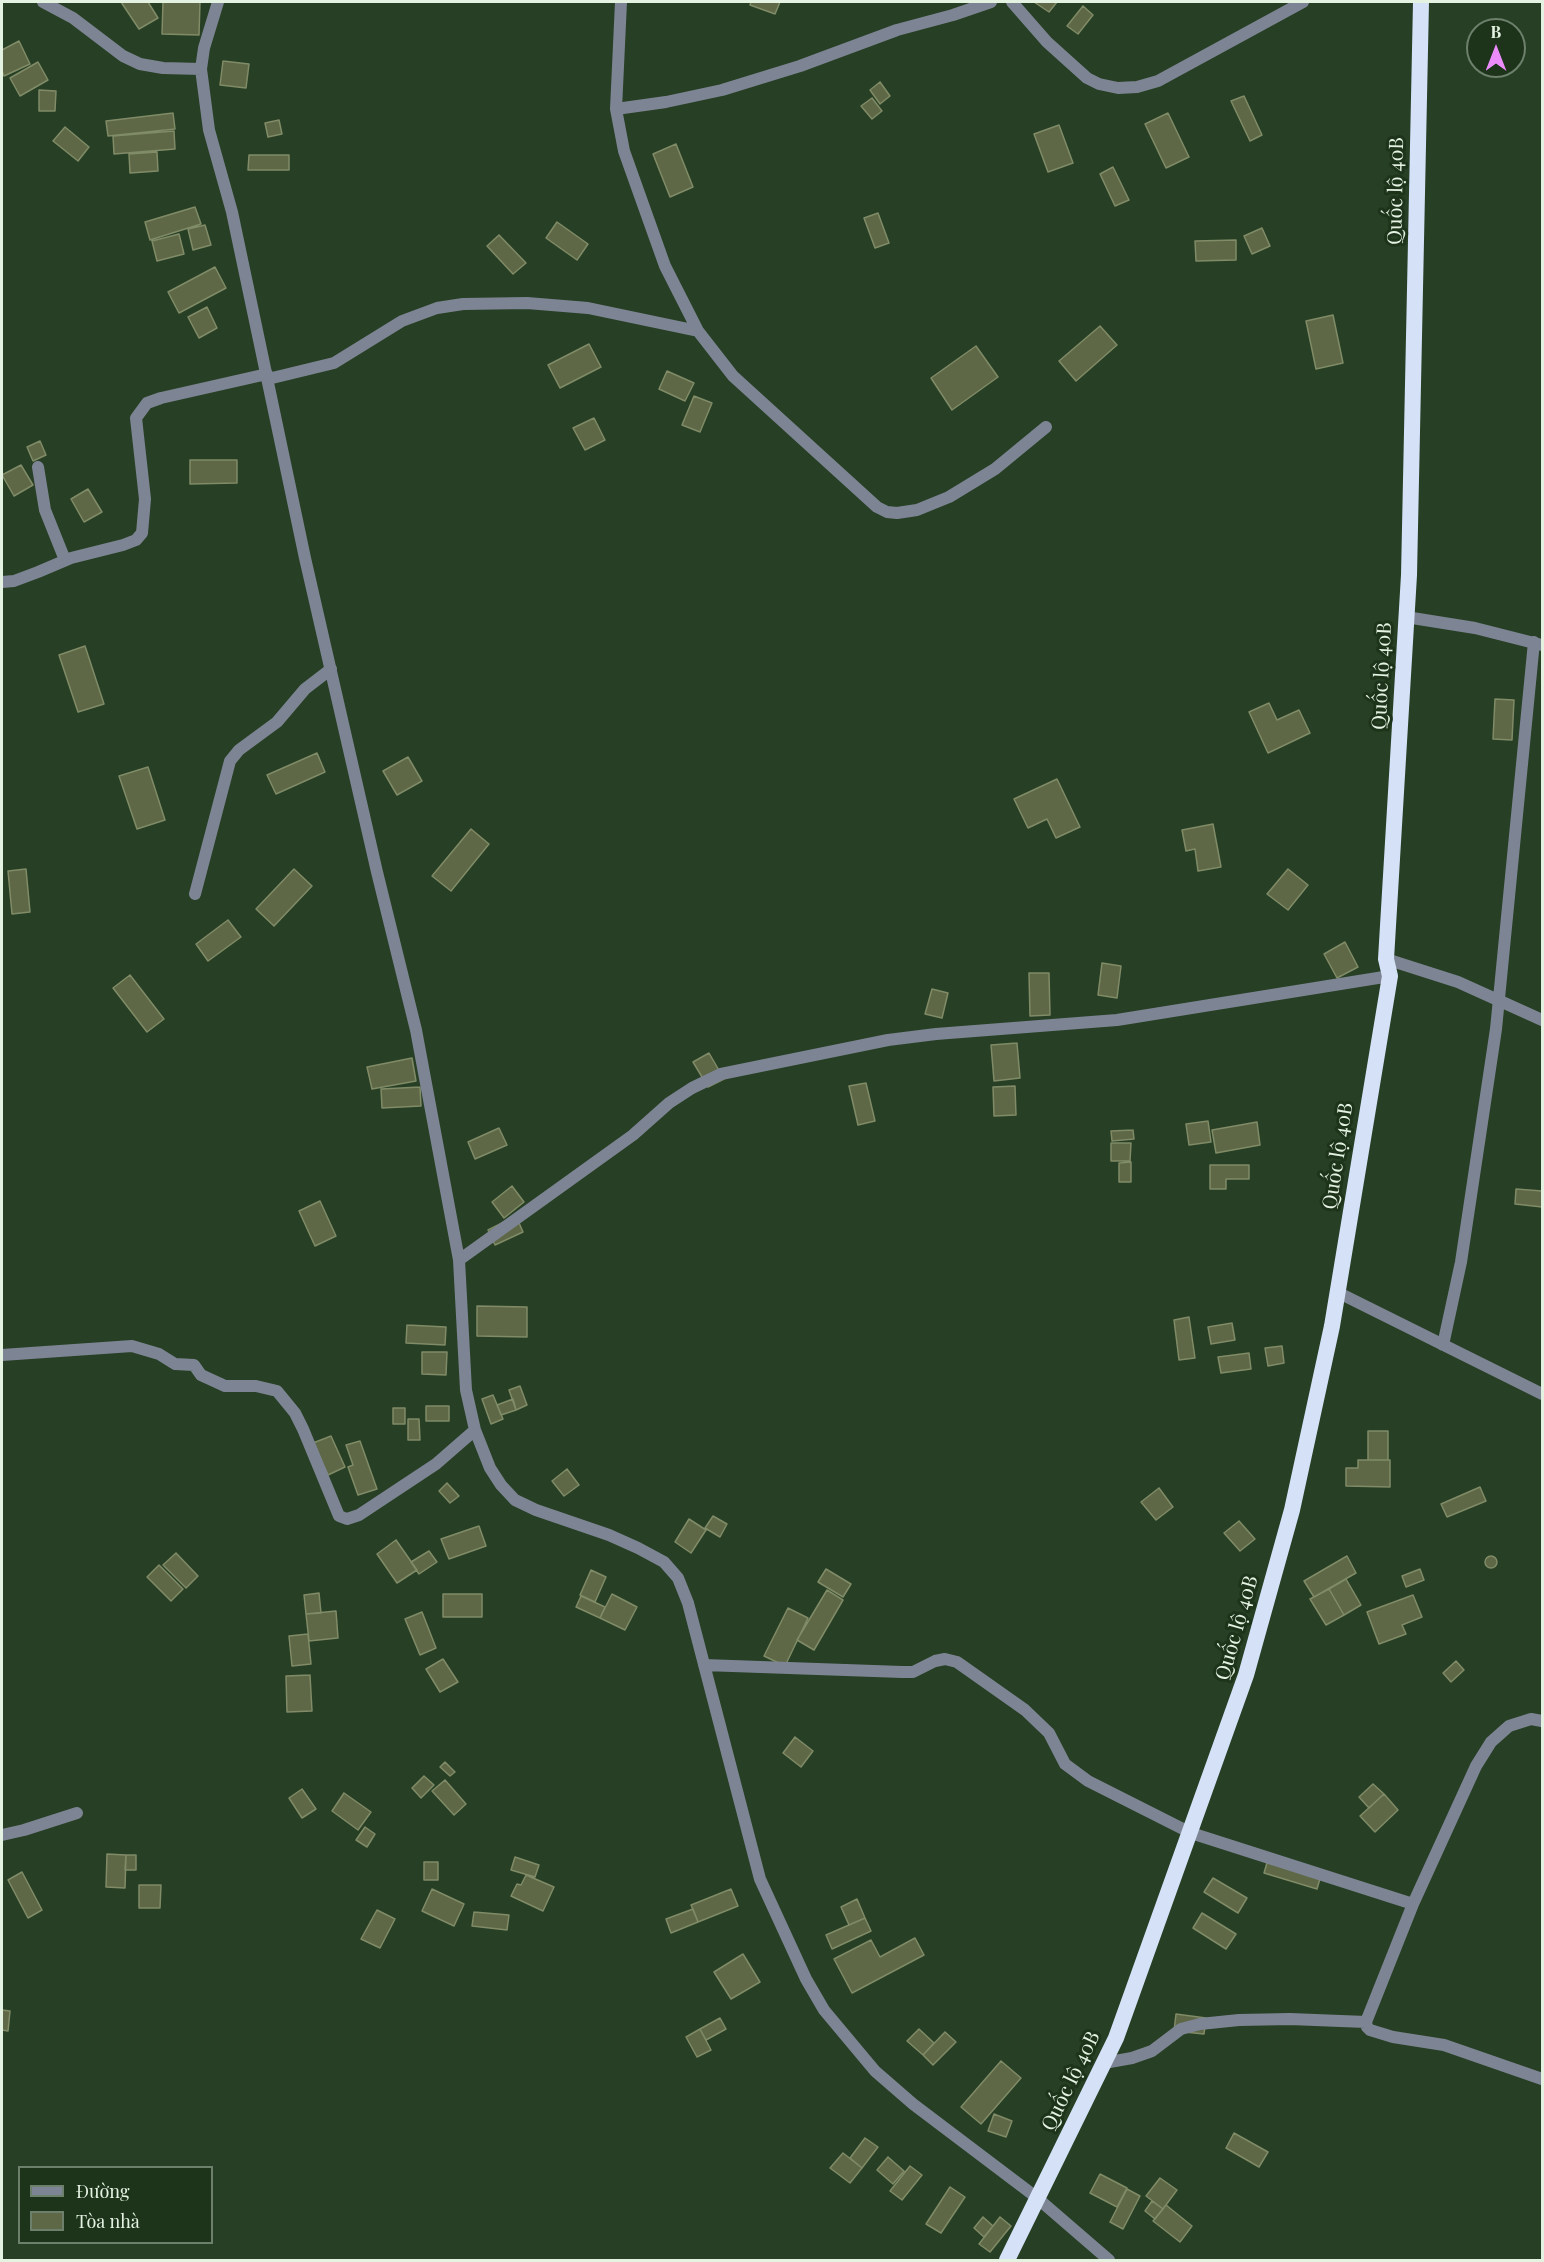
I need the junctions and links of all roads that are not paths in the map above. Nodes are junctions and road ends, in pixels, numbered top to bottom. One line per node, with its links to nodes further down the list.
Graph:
1 (43, 2): 8 (street)
2 (218, 2): 8 (street)
3 (621, 2): 9 (street)
4 (991, 2): 9 (street)
5 (1012, 2): 6 (street)
6 (1304, 2)
7 (1421, 2): 16 (highway, Quốc lộ 40B)
8 (201, 69): 11 (street)
9 (616, 109): 10 (street)
10 (698, 331): 11 (street); 12 (street)
11 (268, 377): 14 (street); 18 (street)
12 (1046, 427)
13 (38, 467): 14 (street)
14 (65, 560): 15 (street)
15 (2, 582)
16 (1406, 617): 17 (street); 20 (highway, Quốc lộ 40B)
17 (1538, 643): 21 (street)
18 (331, 669): 19 (street); 23 (street)
19 (195, 894)
20 (1388, 968): 21 (street); 23 (street); 24 (highway, Quốc lộ 40B)
21 (1499, 1000): 22 (street); 25 (street)
22 (1542, 1020)
23 (459, 1260): 28 (street)
24 (1337, 1292): 25 (street); 32 (highway, Quốc lộ 40B)
25 (1443, 1345): 27 (street)
26 (2, 1355): 28 (street)
27 (1542, 1394)
28 (475, 1430): 29 (street)
29 (704, 1665): 32 (street); 38 (street)
30 (1542, 1721): 34 (street)
31 (77, 1813): 33 (street)
32 (1191, 1833): 34 (street); 36 (highway, Quốc lộ 40B)
33 (2, 1835)
34 (1413, 1904): 35 (street)
35 (1366, 2022): 36 (street); 37 (street)
36 (1104, 2063): 38 (highway, Quốc lộ 40B)
37 (1542, 2079)
38 (1036, 2197): 39 (highway, Quốc lộ 40B); 40 (street)
39 (1006, 2260)
40 (1109, 2260)

